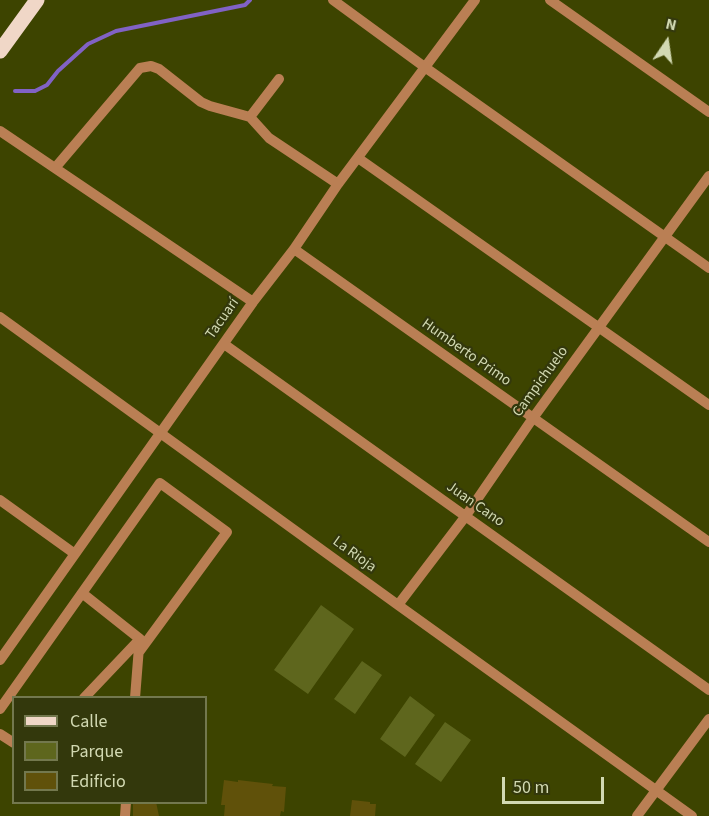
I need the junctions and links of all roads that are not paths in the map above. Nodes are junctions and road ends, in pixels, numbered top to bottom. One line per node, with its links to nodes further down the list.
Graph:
1 (37, 0): 5 (main road)
2 (333, 0): 6 (street)
3 (475, 0): 6 (street, Tacuarí)
4 (550, 0): 8 (street)
5 (0, 51)
6 (426, 68): 11 (street, Tacuarí); 15 (street)
7 (279, 79): 9 (street)
8 (709, 112)
9 (250, 117): 12 (street); 14 (street)
10 (0, 131): 12 (street)
11 (358, 158): 14 (street, Tacuarí); 20 (street)
12 (55, 168): 18 (street)
13 (709, 176): 15 (street, Campichuelo)
14 (338, 184): 16 (street, Tacuarí)
15 (664, 237): 17 (street); 20 (street, Campichuelo)
16 (294, 249): 18 (street, Tacuarí); 23 (street, Humberto Primo)
17 (709, 268)
18 (253, 302): 21 (street, Tacuarí)
19 (0, 317): 24 (street, La Rioja)
20 (599, 327): 22 (street); 23 (street, Campichuelo)
21 (224, 344): 24 (street, Tacuarí); 26 (street, Juan Cano)
22 (709, 405)
23 (532, 418): 26 (street, Campichuelo); 27 (street, Humberto Primo)
24 (161, 434): 28 (street, Tacuarí); 30 (street, La Rioja)
25 (0, 500): 28 (street)
26 (465, 517): 30 (street, Campichuelo); 34 (street, Juan Cano)
27 (709, 542)
28 (75, 554): 33 (street, Tacuarí)
29 (82, 593): 31 (street); 32 (street); 37 (street)
30 (398, 605): 39 (street, La Rioja)
31 (140, 639): 32 (street); 35 (street)
32 (139, 652): 36 (street)
33 (0, 660)
34 (709, 690)
35 (86, 696)
36 (135, 696)
37 (0, 709)
38 (709, 719): 39 (street)
39 (657, 790): 40 (street); 41 (street, La Rioja)
40 (637, 816)
41 (692, 816)

